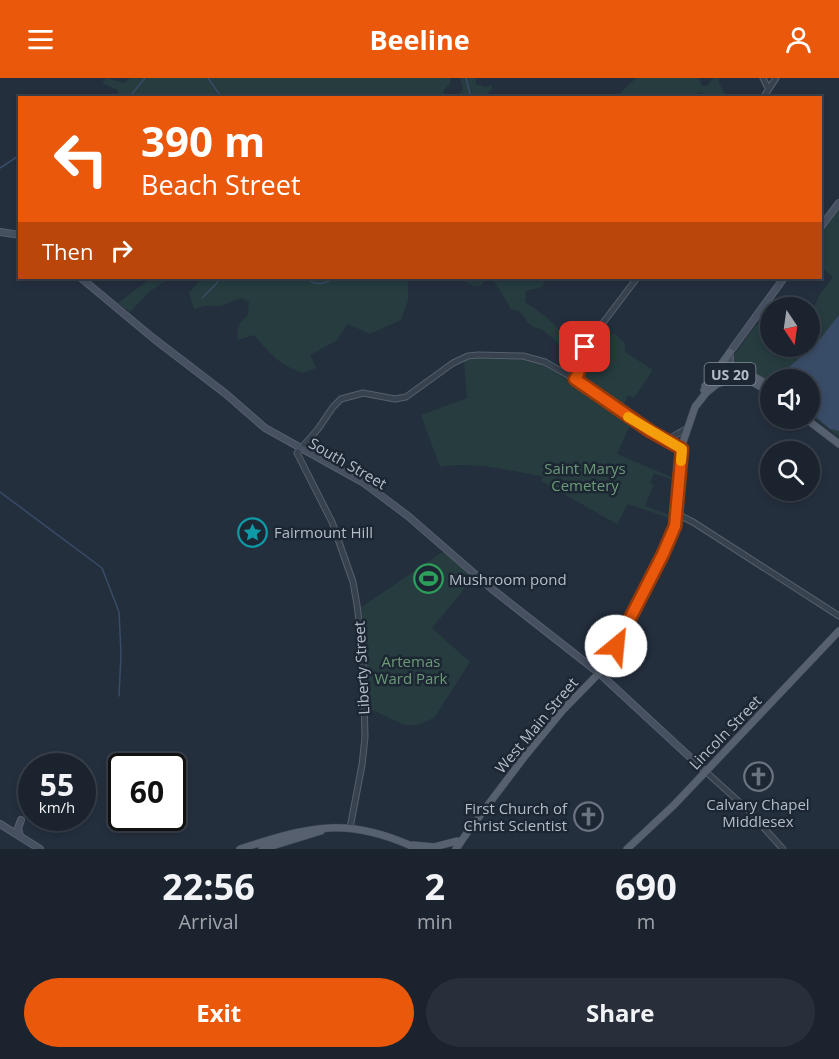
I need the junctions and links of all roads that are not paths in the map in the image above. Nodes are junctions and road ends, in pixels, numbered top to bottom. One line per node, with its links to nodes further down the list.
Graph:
1 (763, 78): 3 (street)
2 (776, 78): 3 (street)
3 (768, 88): 4 (street)
4 (765, 96)
5 (839, 203): 6 (main road)
6 (822, 225)
7 (0, 232): 8 (main road)
8 (18, 235)
9 (82, 279): 22 (main road, South Street)
10 (636, 279): 14 (street)
11 (783, 279): 12 (main road)
12 (730, 352): 13 (main road); 16 (main road)
13 (730, 377): 15 (main road, US 20); 16 (main road, US 20); 17 (main road, West Main Street / US 20)
14 (575, 379): 20 (street); 22 (street)
15 (760, 386)
16 (703, 392): 17 (main road, US 20)
17 (698, 403): 18 (main road, West Main Street / US 20)
18 (686, 429): 20 (street); 23 (main road, West Main Street / US 20)
19 (819, 429): 21 (main road)
20 (667, 440): 23 (street)
21 (839, 444)
22 (301, 449): 27 (main road, South Street); 30 (street, Liberty Street)
23 (682, 449): 24 (main road, West Main Street / US 20)
24 (677, 514): 25 (street); 27 (main road, West Main Street / US 20)
25 (839, 616)
26 (839, 631): 28 (main road, Lincoln Street)
27 (599, 673): 28 (main road, South Street); 34 (main road, West Main Street / US 20)
28 (705, 771): 40 (main road, Lincoln Street); 41 (street)
29 (0, 824): 32 (main road)
30 (350, 828): 33 (main road); 36 (main road); 37 (main road)
31 (19, 831): 32 (main road)
32 (20, 836): 35 (main road)
33 (405, 843): 34 (main road); 38 (main road)
34 (461, 843): 39 (main road, West Main Street)
35 (40, 849)
36 (240, 849)
37 (262, 849)
38 (418, 849)
39 (451, 849)
40 (627, 849)
41 (783, 849)

